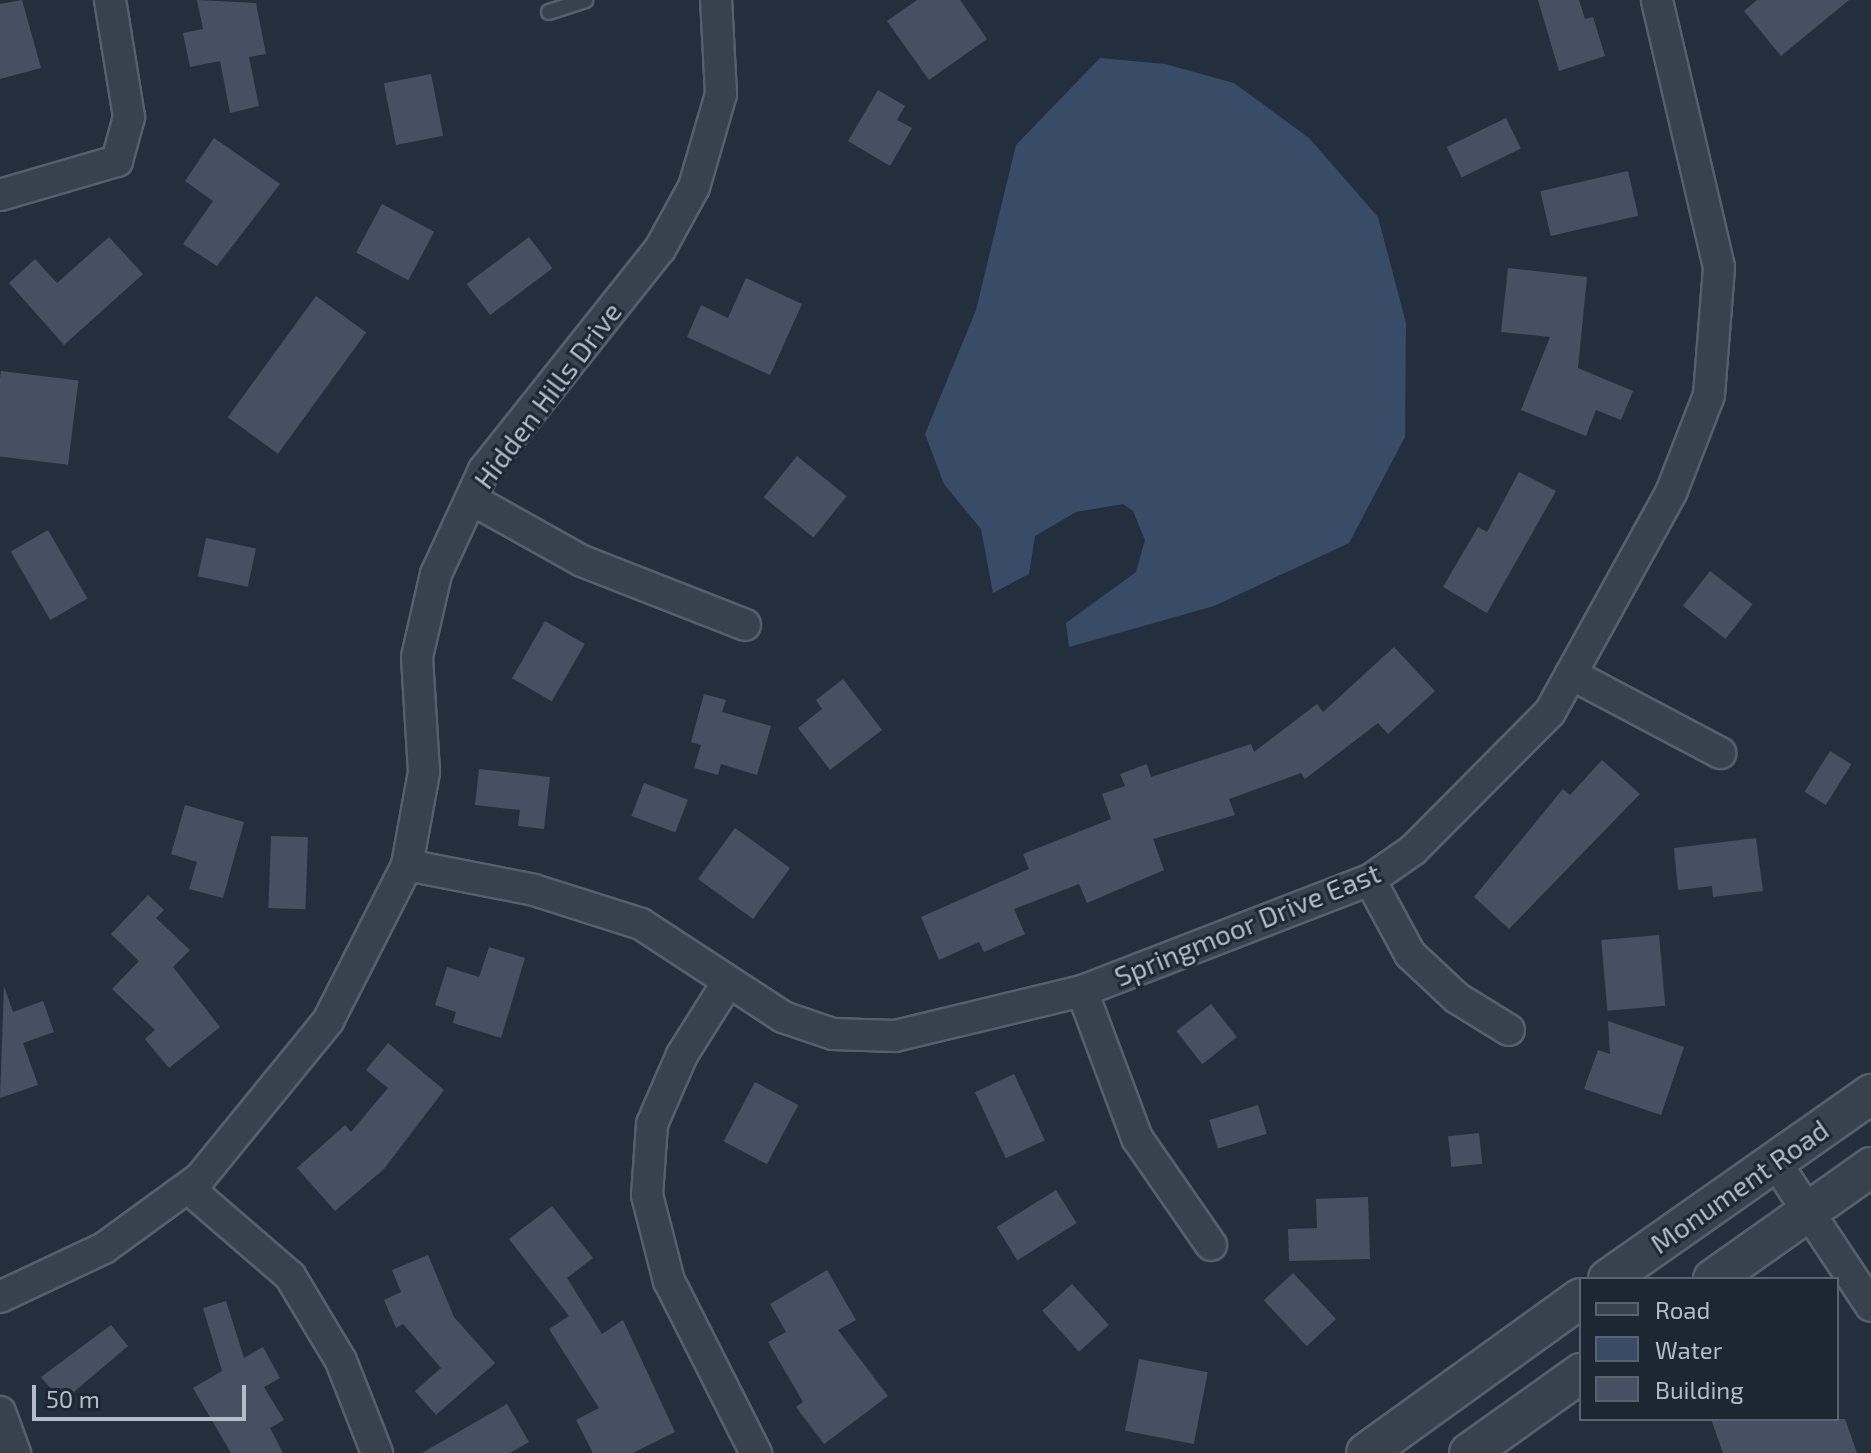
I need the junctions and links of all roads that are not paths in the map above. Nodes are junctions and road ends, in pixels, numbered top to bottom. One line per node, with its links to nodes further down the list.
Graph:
1 (110, 0): 6 (street)
2 (585, 0): 5 (lane)
3 (716, 0): 7 (street, Hidden Hills Drive)
4 (1657, 0): 9 (street, Springmoor Drive East)
5 (549, 12)
6 (0, 195)
7 (471, 499): 8 (street); 11 (street, Hidden Hills Drive)
8 (745, 625)
9 (1571, 674): 10 (street); 12 (street, Springmoor Drive East)
10 (1720, 753)
11 (407, 865): 13 (street, Springmoor Drive East); 19 (street, Hidden Hills Drive)
12 (1370, 880): 14 (street, Springmoor Drive East); 15 (street)
13 (726, 985): 14 (street, Springmoor Drive East); 31 (street)
14 (1082, 991): 21 (street)
15 (1509, 1030)
16 (1871, 1094): 17 (street, Monument Road)
17 (1774, 1160): 20 (street); 22 (street, Monument Road)
18 (1871, 1167): 20 (street)
19 (188, 1188): 24 (street, Hidden Hills Drive); 30 (street)
20 (1810, 1210): 23 (street); 26 (street)
21 (1211, 1245)
22 (1611, 1277)
23 (1716, 1277)
24 (0, 1297)
25 (1579, 1299): 32 (street)
26 (1871, 1306)
27 (1579, 1374): 33 (street)
28 (0, 1412): 29 (street)
29 (15, 1453)
30 (377, 1453)
31 (756, 1453)
32 (1366, 1453)
33 (1469, 1453)

